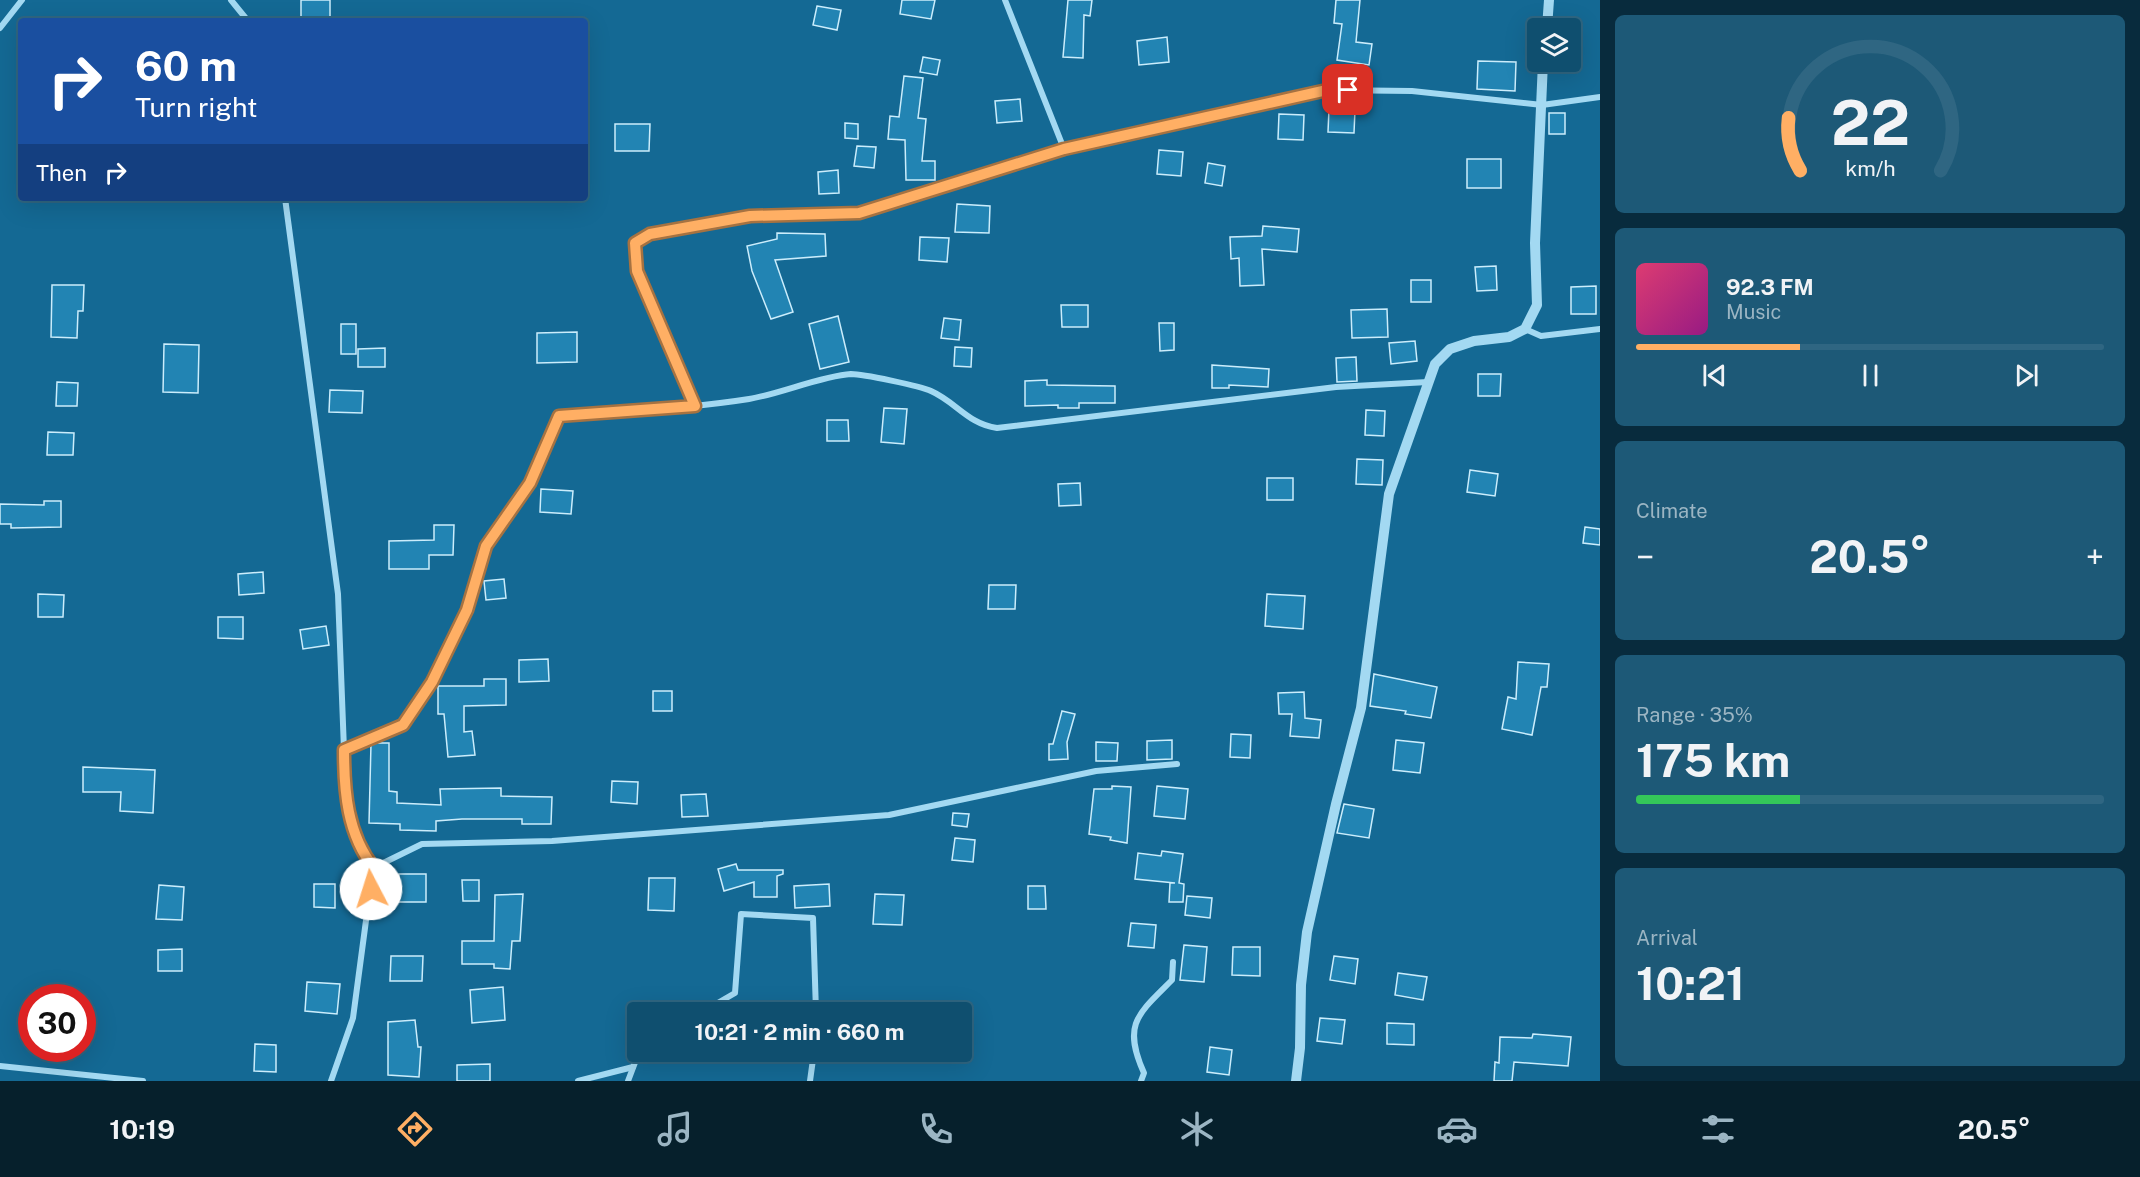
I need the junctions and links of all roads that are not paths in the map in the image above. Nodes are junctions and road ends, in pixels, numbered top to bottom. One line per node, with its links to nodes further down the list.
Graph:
1 (22, 0): 7 (street)
2 (231, 0): 5 (street)
3 (1005, 0): 11 (street)
4 (1550, 0): 6 (street)
5 (246, 18)
6 (1548, 18)
7 (0, 28)
8 (1544, 72): 10 (street)
9 (1600, 97): 10 (street)
10 (1542, 105): 11 (street); 13 (street)
11 (1064, 149): 16 (street)
12 (285, 201): 17 (street)
13 (1525, 329): 14 (street); 15 (street)
14 (1600, 329)
15 (1428, 382): 16 (street); 33 (street)
16 (695, 406): 17 (street)
17 (344, 750): 19 (street)
18 (1177, 764): 19 (street)
19 (374, 868): 28 (street)
20 (1173, 962): 32 (street)
21 (719, 1002): 22 (street)
22 (816, 1002)
23 (635, 1062): 26 (street)
24 (813, 1062): 31 (street)
25 (0, 1066): 27 (street)
26 (633, 1067): 29 (street); 30 (street)
27 (144, 1081)
28 (331, 1081)
29 (578, 1081)
30 (628, 1081)
31 (810, 1081)
32 (1141, 1081)
33 (1296, 1081)

